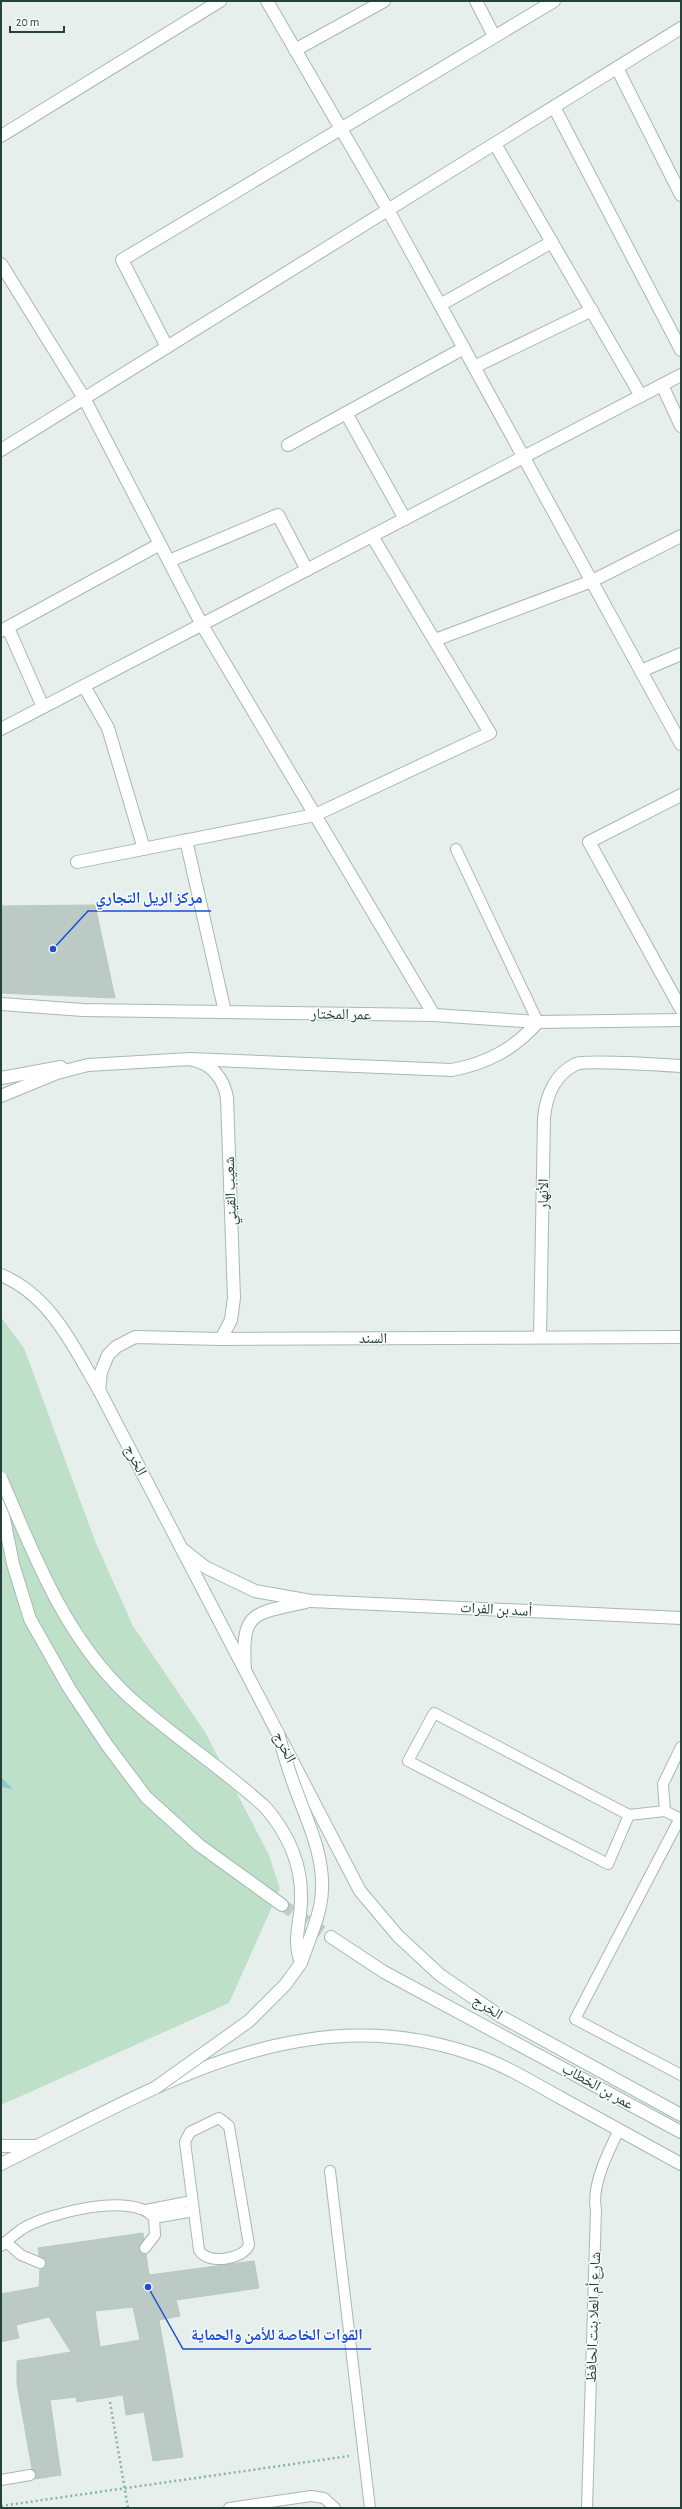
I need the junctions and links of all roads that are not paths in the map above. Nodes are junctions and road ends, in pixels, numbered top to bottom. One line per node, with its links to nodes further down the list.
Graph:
1 (220, 1): 12 (street)
2 (267, 1): 8 (street)
3 (384, 1): 8 (street)
4 (476, 1): 7 (street)
5 (554, 1): 7 (street)
6 (681, 28): 9 (street)
7 (494, 36): 11 (street)
8 (295, 50): 11 (street)
9 (617, 68): 10 (street); 14 (street)
10 (554, 108): 13 (street); 23 (street)
11 (340, 127): 16 (street); 21 (street)
12 (1, 136)
13 (495, 144): 16 (street); 17 (street)
14 (677, 177): 15 (street)
15 (681, 195)
16 (388, 210): 19 (street); 21 (street)
17 (552, 242): 19 (street); 20 (street)
18 (1, 264): 28 (street)
19 (440, 305): 22 (street)
20 (592, 310): 24 (street); 27 (street)
21 (167, 347): 28 (street)
22 (464, 348): 24 (street); 29 (street)
23 (681, 350)
24 (474, 367): 33 (street)
25 (681, 375): 26 (street)
26 (662, 385): 27 (street); 30 (street)
27 (641, 396): 33 (street)
28 (84, 398): 32 (street); 37 (street)
29 (346, 413): 31 (street); 34 (street)
30 (681, 426)
31 (288, 445)
32 (1, 450)
33 (523, 457): 34 (street); 40 (street)
34 (405, 519): 35 (street)
35 (372, 536): 39 (street); 43 (street)
36 (681, 536): 40 (street)
37 (160, 544): 38 (street); 42 (street)
38 (169, 561): 39 (street); 41 (street)
39 (307, 570): 41 (street)
40 (592, 581): 43 (street); 45 (street)
41 (202, 625): 46 (street); 52 (street)
42 (4, 630): 47 (street)
43 (435, 640): 52 (street)
44 (681, 654): 45 (street)
45 (641, 671): 49 (street)
46 (84, 686): 47 (street); 54 (street)
47 (43, 707): 48 (street)
48 (1, 729)
49 (678, 730): 50 (street)
50 (681, 744)
51 (681, 795): 58 (street)
52 (315, 815): 53 (street); 60 (street)
53 (186, 840): 54 (street); 59 (street)
54 (144, 849): 56 (street)
55 (456, 849): 62 (lane)
56 (77, 862)
57 (1, 1004): 59 (street, عمر المختار)
58 (681, 1009)
59 (225, 1012): 60 (street, عمر المختار)
60 (434, 1015): 62 (street, عمر المختار)
61 (681, 1020): 62 (street, عمر المختار)
62 (538, 1022): 63 (street)
63 (190, 1059): 64 (street); 71 (street, شعيب القيني)
64 (88, 1064): 66 (street); 67 (street)
65 (681, 1066): 70 (street, الأنهار)
66 (1, 1078)
67 (1, 1096)
68 (1, 1275): 72 (street, الخرج)
69 (681, 1336): 70 (street, السند)
70 (540, 1337): 71 (street, السند)
71 (221, 1339): 72 (street, السند)
72 (99, 1390): 75 (street, الخرج)
73 (1, 1478): 86 (street, bridge)
74 (1, 1504): 84 (street)
75 (182, 1548): 76 (street, أسد بن الفرات); 78 (street, الخرج)
76 (311, 1601): 77 (street, أسد بن الفرات); 78 (street, أسد بن الفرات)
77 (681, 1618)
78 (245, 1670): 79 (street, الخرج)
79 (278, 1733): 86 (street, bridge); 90 (street, الخرج)
80 (681, 1746): 81 (lane)
81 (666, 1811): 82 (lane); 83 (lane)
82 (629, 1815): 82 (lane)
83 (680, 1819): 88 (lane)
84 (282, 1905)
85 (331, 1937): 87 (street, الخرج)
86 (301, 1963): 89 (street, bridge)
87 (516, 2041): 92 (street, عمر بن الخطاب)
88 (681, 2075)
89 (155, 2088): 91 (street); 94 (street)
90 (681, 2115)
91 (620, 2130): 96 (street); 110 (lane, شارع أم العلا بنت الحافظ)
92 (681, 2132)
93 (1, 2146): 94 (street)
94 (39, 2146): 95 (street)
95 (1, 2164)
96 (681, 2164)
97 (330, 2171): 109 (lane)
98 (192, 2201): 99 (lane); 100 (lane); 100 (lane)
99 (146, 2210): 101 (lane); 102 (lane)
100 (194, 2212): 101 (lane)
101 (154, 2218): 103 (lane)
102 (4, 2244): 104 (lane)
103 (145, 2248)
104 (40, 2263)
105 (30, 2475): 106 (lane)
106 (1, 2480)
107 (229, 2508): 108 (lane)
108 (335, 2508)
109 (370, 2508)
110 (587, 2508)

